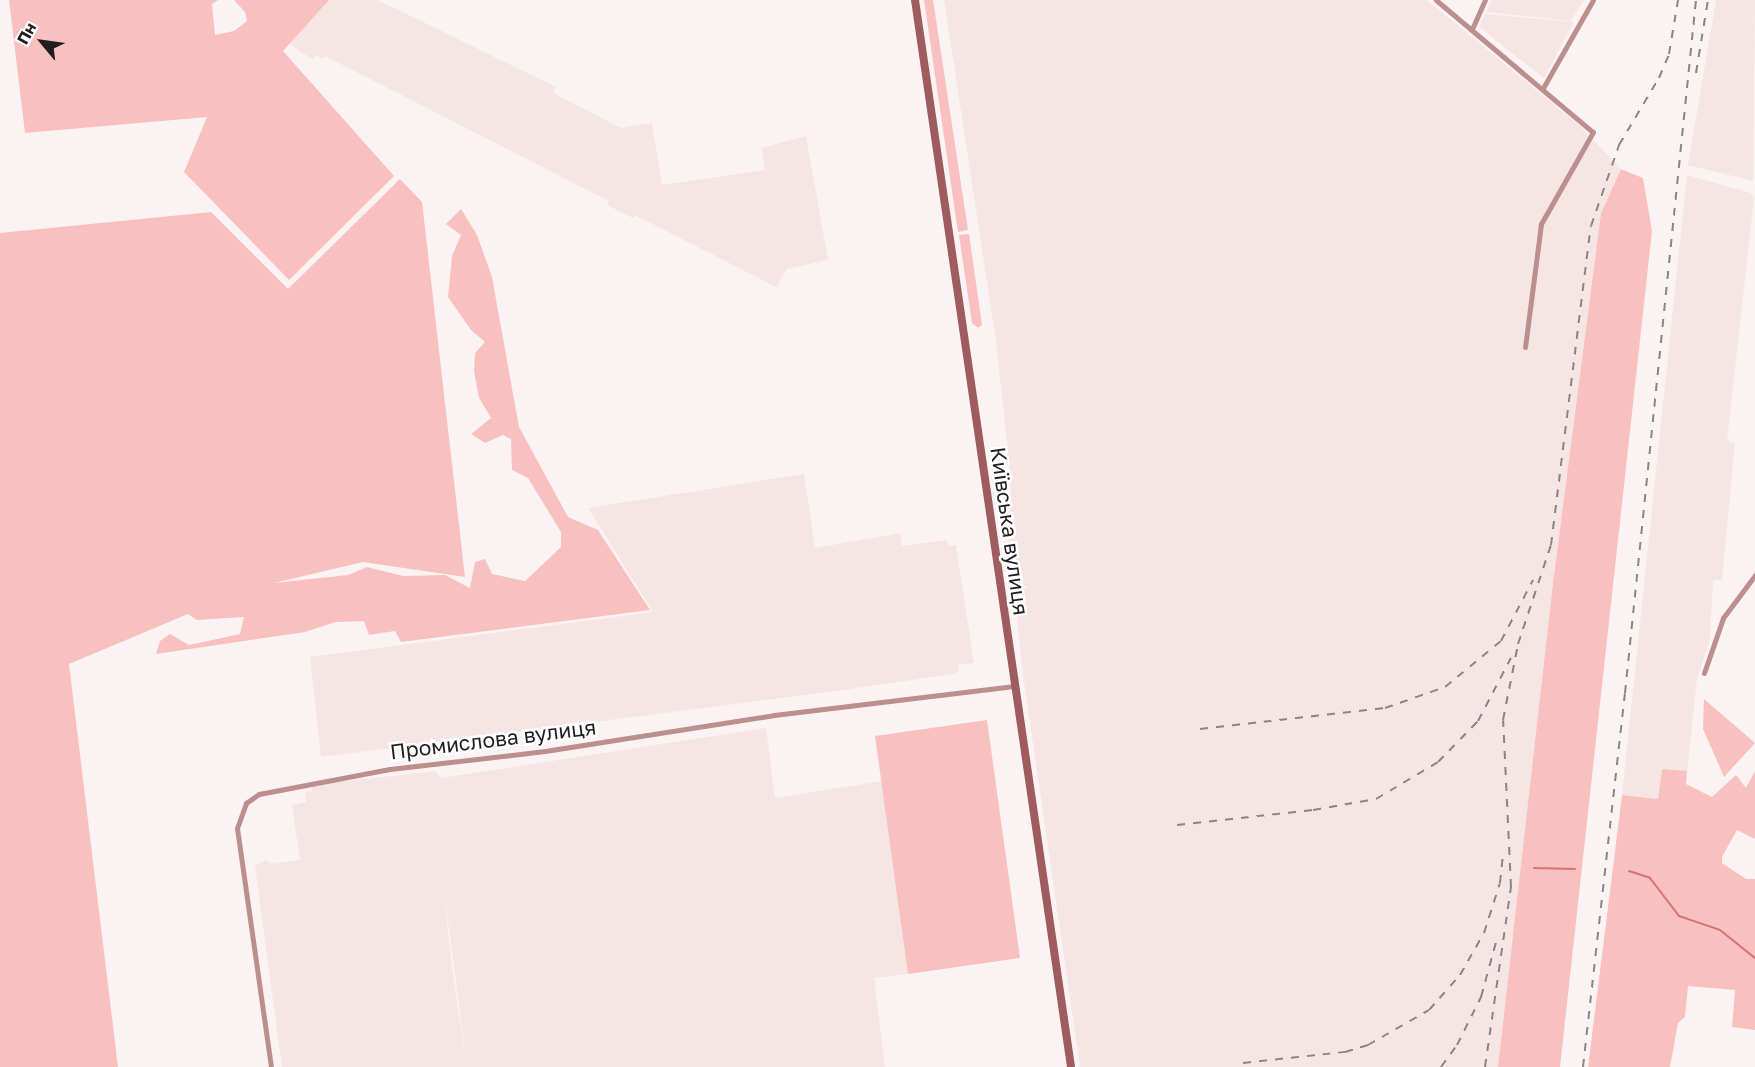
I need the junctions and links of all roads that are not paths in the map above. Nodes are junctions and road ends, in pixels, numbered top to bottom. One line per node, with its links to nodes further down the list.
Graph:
1 (915, 0): 10 (main road, Київська вулиця)
2 (1436, 0): 5 (street)
3 (1485, 0): 5 (street)
4 (1593, 0): 6 (street)
5 (1472, 29): 6 (street)
6 (1543, 88): 7 (street)
7 (1526, 347)
8 (1755, 575): 9 (street)
9 (1704, 673)
10 (1014, 686): 11 (street, Промислова вулиця); 12 (main road, Київська вулиця)
11 (271, 1067)
12 (1071, 1067)

